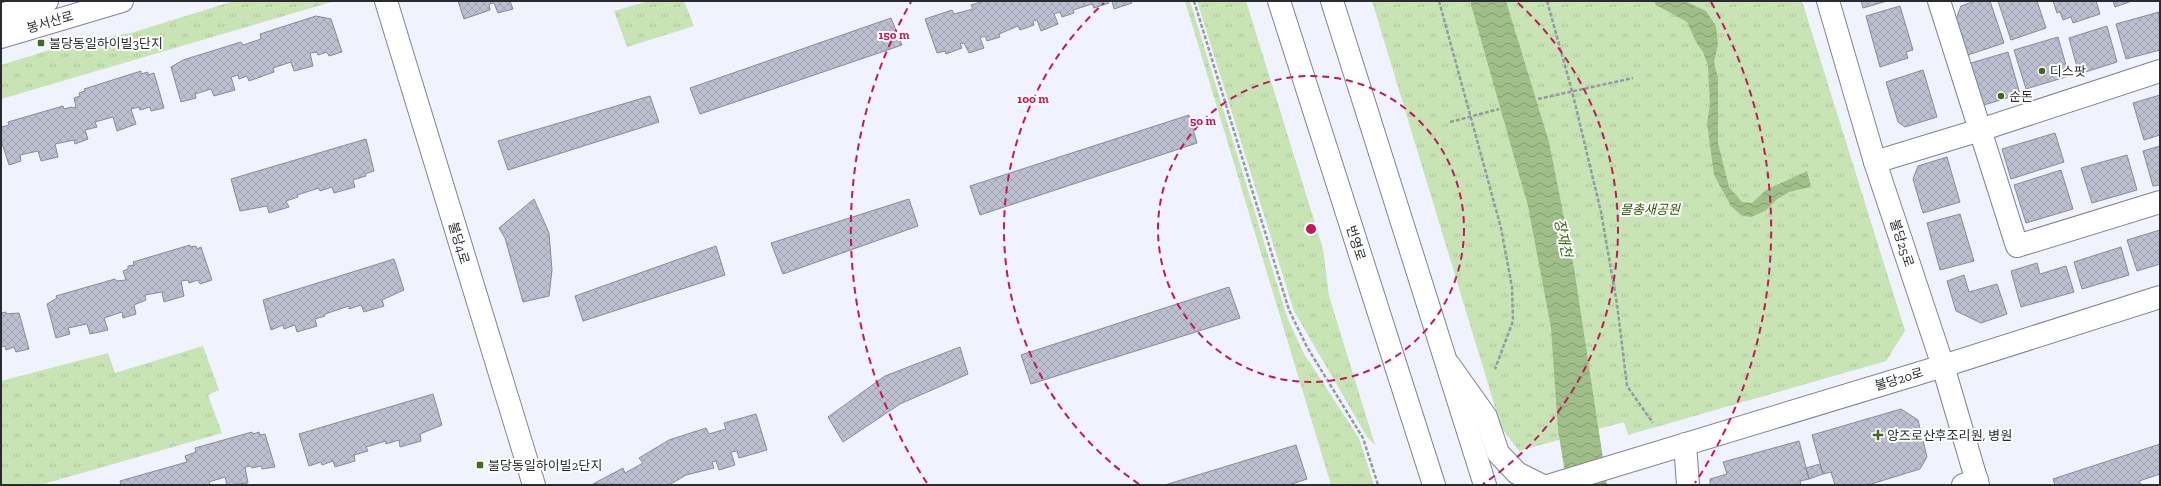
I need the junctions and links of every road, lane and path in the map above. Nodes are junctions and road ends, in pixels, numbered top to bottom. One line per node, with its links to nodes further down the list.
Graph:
1 (48, 1): 11 (street, 봉서산로)
2 (122, 1): 12 (street, 봉서산로)
3 (386, 1): 30 (street, 불당4로)
4 (1194, 1): 31 (path)
5 (1279, 1): 32 (street, 번영로)
6 (1332, 1): 24 (street)
7 (1440, 1): 18 (path)
8 (1547, 1): 15 (path)
9 (1828, 1): 21 (street, 불당25로)
10 (1938, 1): 20 (street)
11 (1, 16)
12 (1, 37)
13 (2160, 71): 20 (street)
14 (1633, 78): 15 (path)
15 (1572, 91): 16 (path); 27 (path)
16 (1538, 99)
17 (1499, 108): 18 (path)
18 (1472, 116): 19 (path); 26 (path)
19 (1450, 122)
20 (1980, 130): 21 (street); 22 (street)
21 (1875, 162): 25 (street, 불당25로)
22 (2160, 202)
23 (2160, 297): 25 (street, 불당20로)
24 (1448, 364): 33 (street); 34 (street)
25 (1943, 366): 28 (street, 불당20로); 29 (street, 불당25로)
26 (1495, 369)
27 (1653, 423)
28 (1685, 444): 35 (street, 불당20로); 36 (street)
29 (1973, 483)
30 (534, 485)
31 (1378, 485)
32 (1434, 485)
33 (1486, 485)
34 (1541, 485)
35 (1551, 485)
36 (1688, 485)

